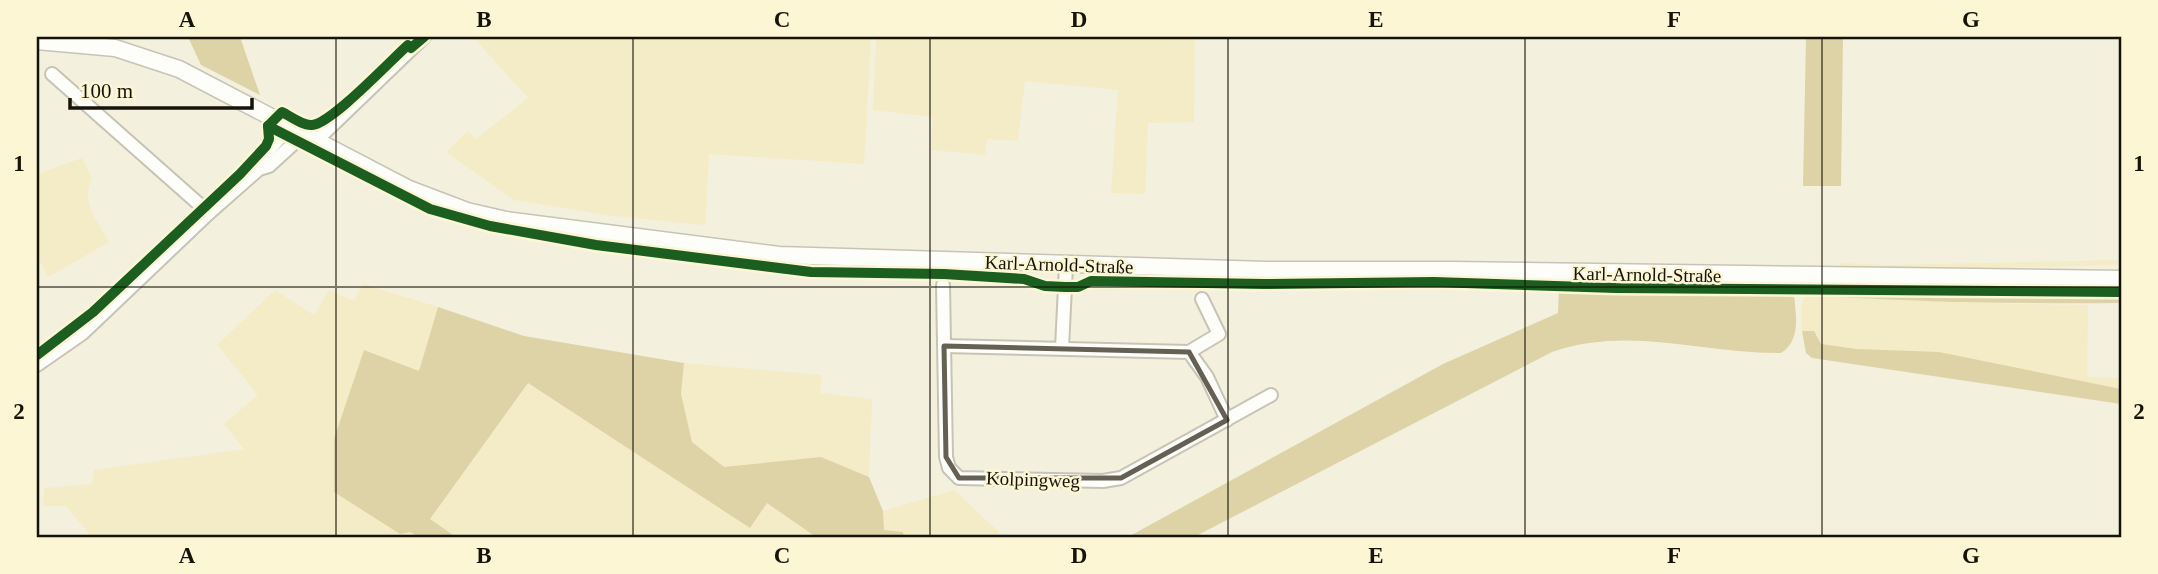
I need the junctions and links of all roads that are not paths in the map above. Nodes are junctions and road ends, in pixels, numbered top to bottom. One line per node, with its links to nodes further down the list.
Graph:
1 (424, 37): 4 (street)
2 (37, 41): 4 (main road, Karl-Arnold-Straße)
3 (51, 74): 5 (street)
4 (304, 134): 5 (street); 6 (main road, Karl-Arnold-Straße)
5 (209, 213): 13 (street)
6 (1066, 266): 7 (main road, Karl-Arnold-Straße); 11 (street)
7 (2121, 279)
8 (943, 285): 10 (street, Kolpingweg)
9 (1202, 299): 12 (street)
10 (944, 346): 11 (street); 15 (street, Kolpingweg)
11 (1062, 348): 12 (street)
12 (1189, 352): 15 (street)
13 (37, 365)
14 (1271, 395): 15 (street, Kolpingweg)
15 (1227, 420)

